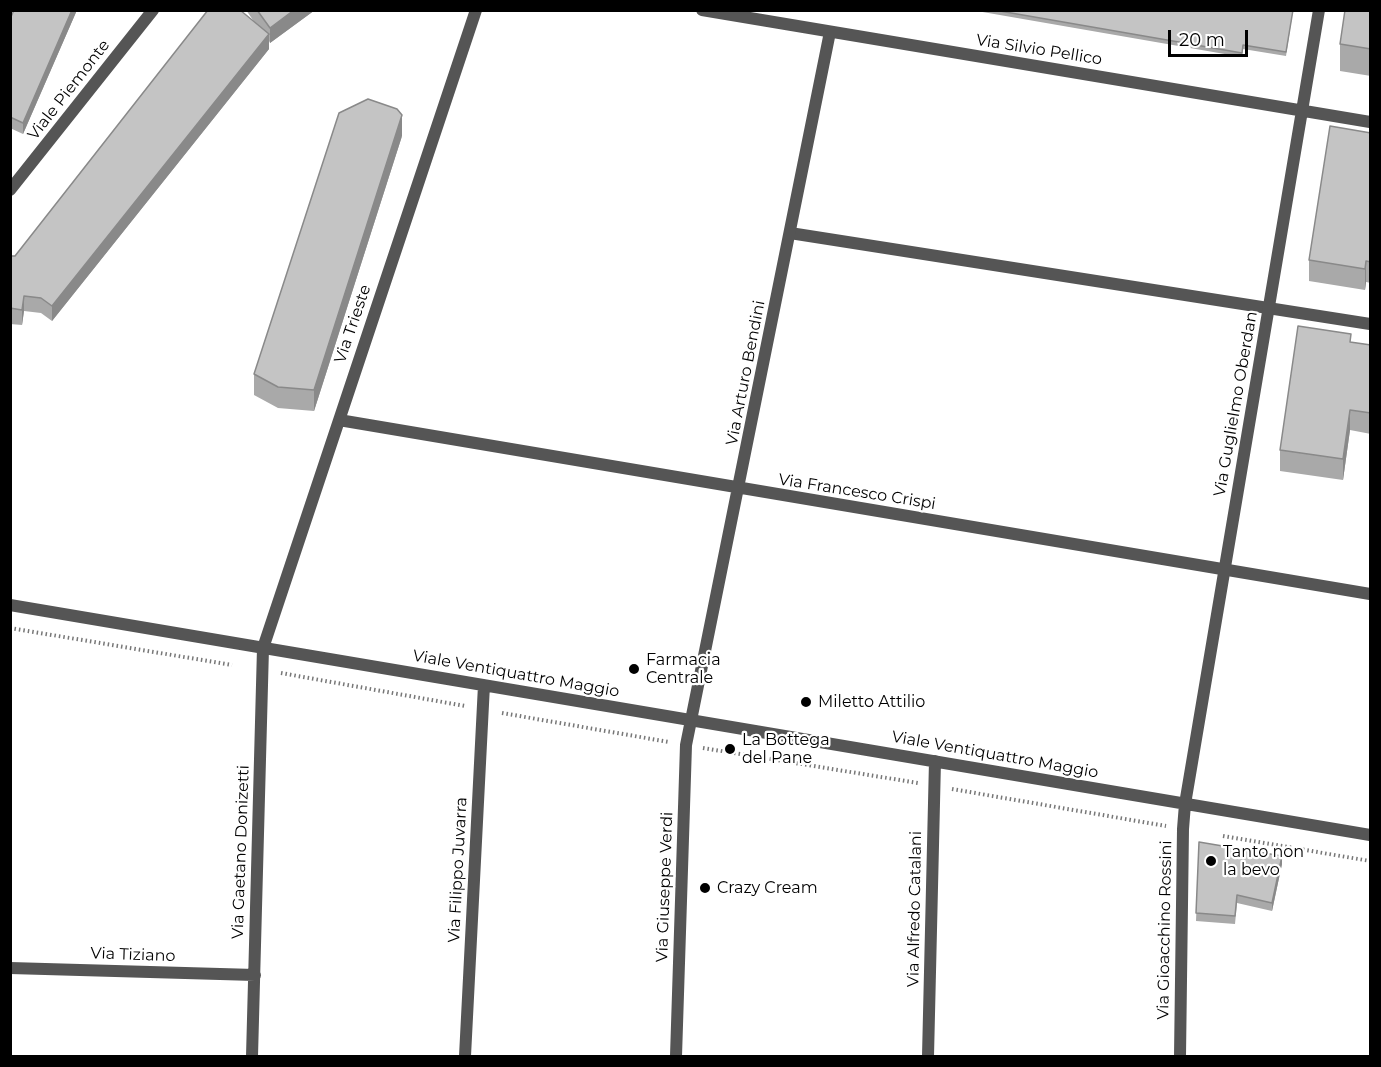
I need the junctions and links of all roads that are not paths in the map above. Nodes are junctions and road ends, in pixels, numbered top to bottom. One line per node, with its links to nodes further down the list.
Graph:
1 (153, 10): 8 (street, Viale Piemonte)
2 (476, 10): 12 (street, Via Trieste)
3 (702, 10): 5 (street, Via Silvio Pellico)
4 (1319, 10): 6 (street, Via Guglielmo Oberdan)
5 (830, 32): 6 (street, Via Silvio Pellico); 9 (street, Via Arturo Bendini)
6 (1303, 111): 7 (street, Via Silvio Pellico); 10 (street, Via Guglielmo Oberdan)
7 (1371, 122)
8 (10, 190)
9 (790, 232): 10 (street); 13 (street, Via Arturo Bendini)
10 (1269, 308): 11 (street); 14 (street, Via Guglielmo Oberdan)
11 (1371, 324)
12 (339, 420): 13 (street, Via Francesco Crispi); 17 (street, Via Trieste)
13 (739, 489): 14 (street, Via Francesco Crispi); 19 (street, Via Arturo Bendini)
14 (1224, 570): 15 (street, Via Francesco Crispi); 21 (street, Via Guglielmo Oberdan)
15 (1371, 594)
16 (10, 605): 17 (street, Viale Ventiquattro Maggio)
17 (263, 648): 18 (street, Viale Ventiquattro Maggio); 24 (street, Via Gaetano Donizetti)
18 (484, 685): 19 (street, Viale Ventiquattro Maggio); 26 (street, Via Filippo Juvarra)
19 (690, 720): 20 (street, Viale Ventiquattro Maggio); 27 (street, Via Giuseppe Verdi)
20 (935, 761): 21 (street, Viale Ventiquattro Maggio); 28 (street, Via Alfredo Catalani)
21 (1185, 804): 22 (street, Viale Ventiquattro Maggio); 29 (street, Via Gioacchino Rossini)
22 (1371, 835)
23 (10, 968): 24 (street, Via Tiziano)
24 (255, 975): 25 (street, Via Gaetano Donizetti)
25 (252, 1056)
26 (465, 1056)
27 (676, 1056)
28 (928, 1056)
29 (1180, 1056)

